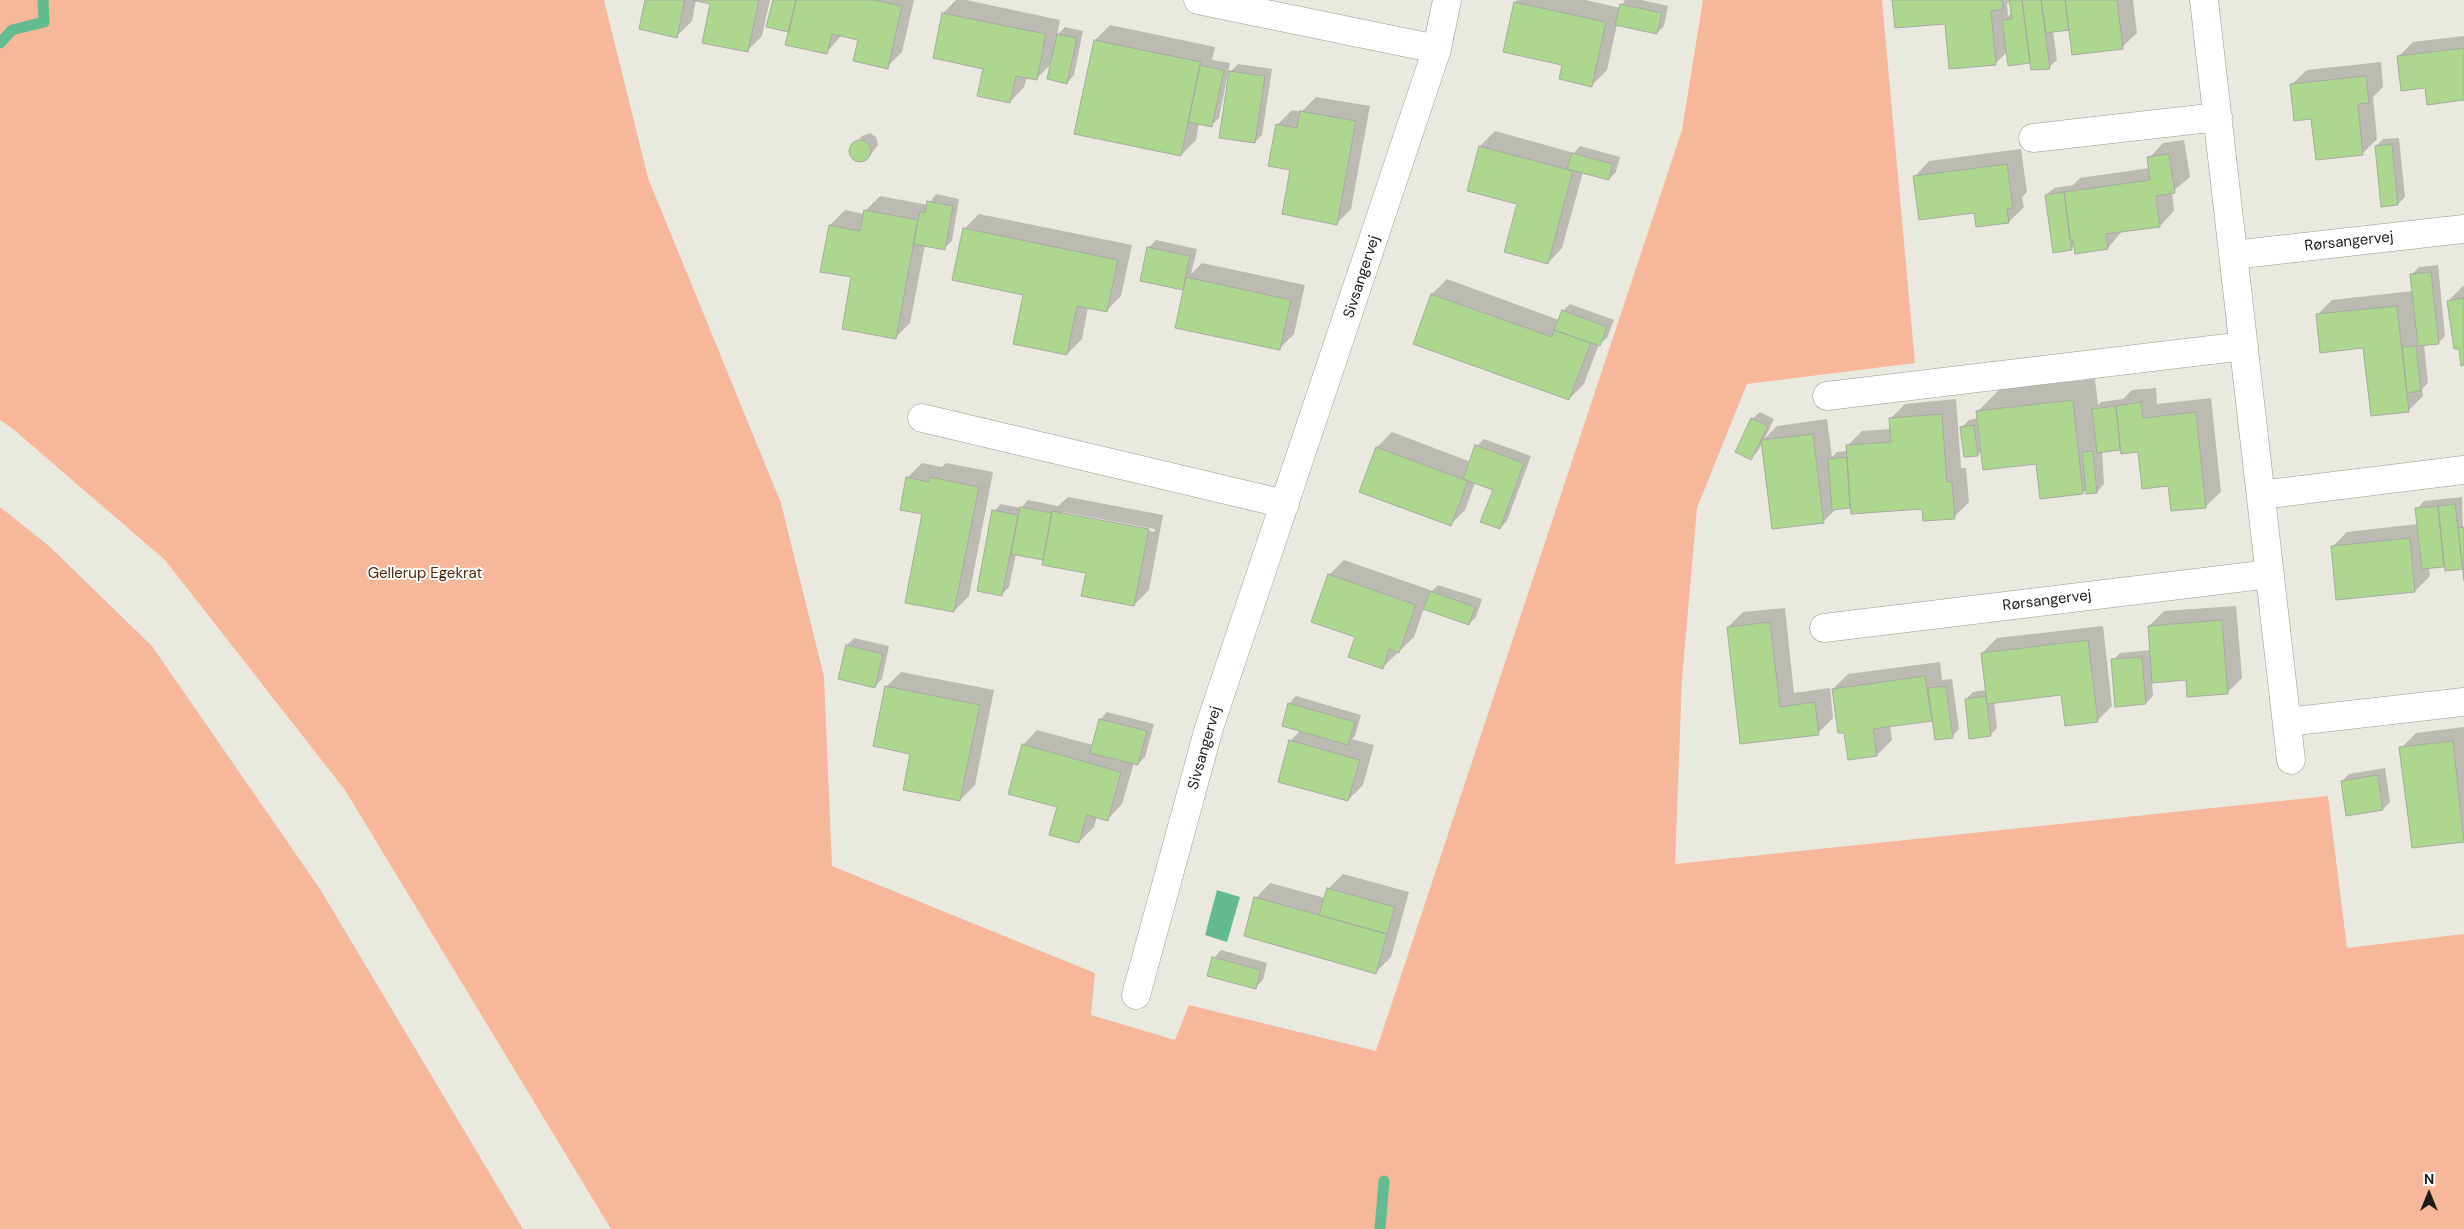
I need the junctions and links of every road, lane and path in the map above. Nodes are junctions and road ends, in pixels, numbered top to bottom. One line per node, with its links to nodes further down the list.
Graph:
1 (1198, 0): 4 (street)
2 (1447, 0): 4 (street, Sivsangervej)
3 (2204, 0): 5 (street)
4 (1437, 49): 14 (street, Sivsangervej)
5 (2218, 117): 6 (street); 8 (street)
6 (2033, 138)
7 (2464, 229): 8 (street, Rørsangervej)
8 (2233, 255): 9 (street)
9 (2244, 346): 10 (street); 13 (street)
10 (1827, 396)
11 (922, 418): 14 (street)
12 (2464, 470): 13 (street)
13 (2261, 495): 15 (street)
14 (1285, 504): 20 (street, Sivsangervej)
15 (2270, 574): 16 (street, Rørsangervej); 18 (street)
16 (1824, 628)
17 (2464, 702): 18 (street)
18 (2287, 722): 19 (street)
19 (2291, 760)
20 (1136, 995)

